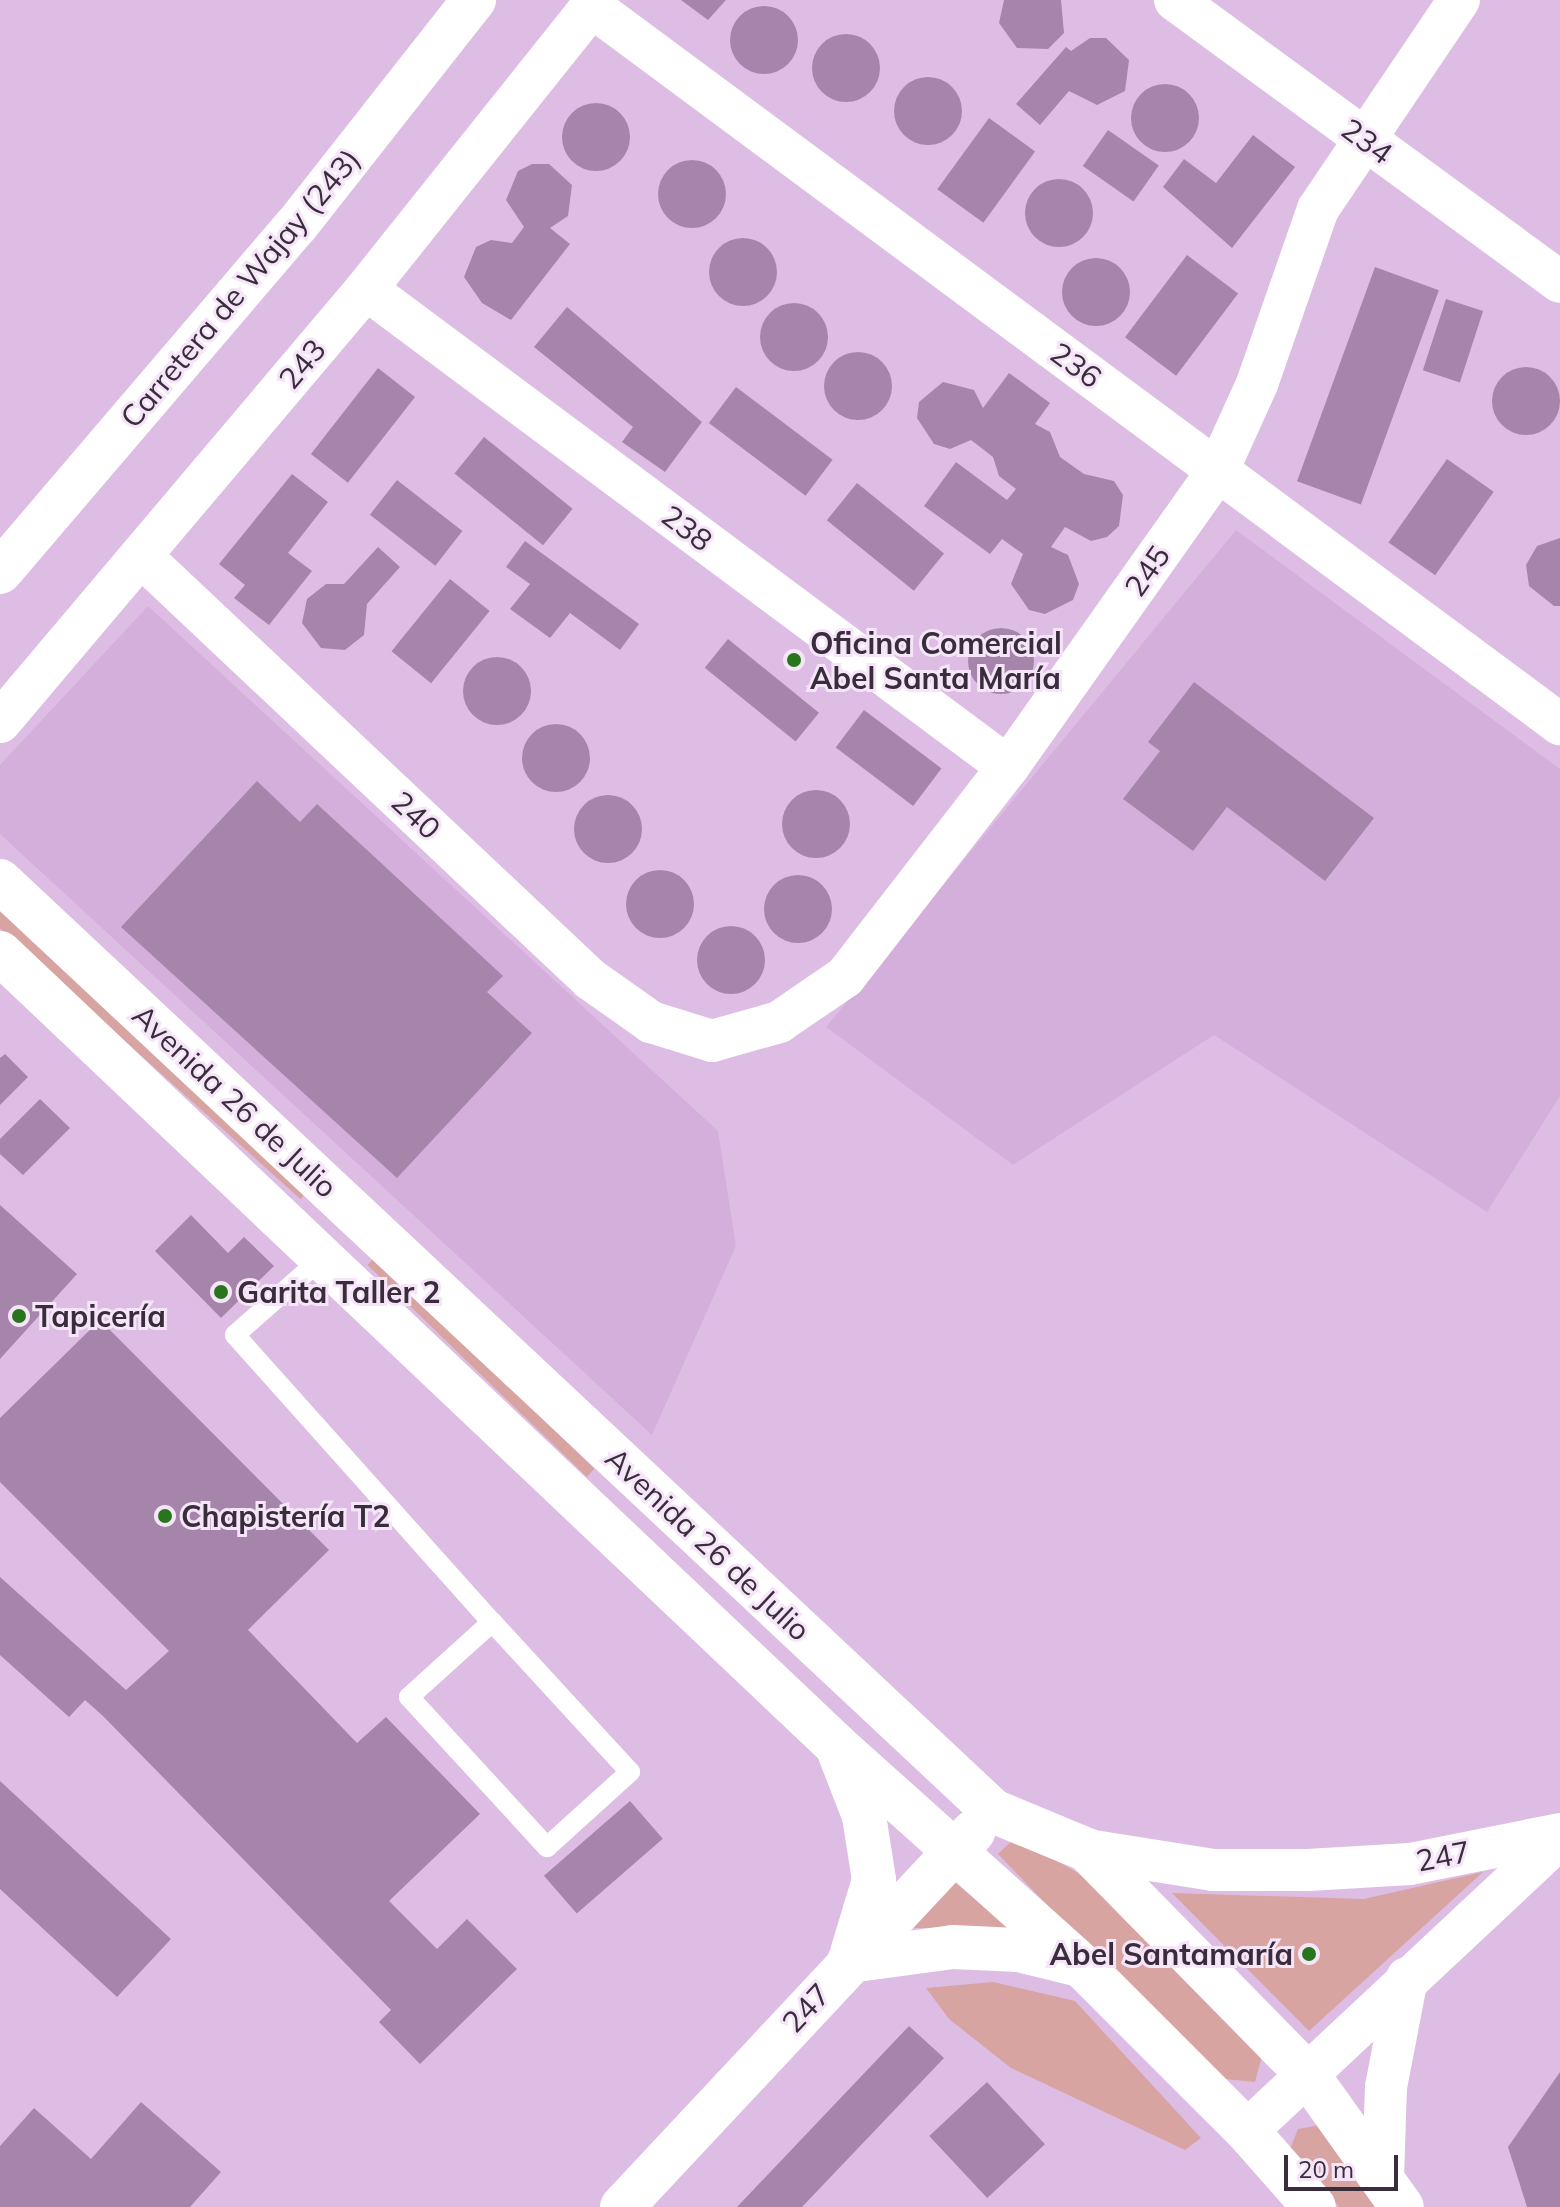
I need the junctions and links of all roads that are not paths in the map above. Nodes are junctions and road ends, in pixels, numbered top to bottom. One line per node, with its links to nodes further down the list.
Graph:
1 (474, 0): 10 (street, Carretera de Wajay (243))
2 (1175, 0): 5 (street, 234)
3 (1459, 0): 5 (street, 245)
4 (594, 3): 7 (street, 243); 8 (street, 236)
5 (1361, 137): 6 (street, 234); 8 (street, 245)
6 (1560, 282)
7 (366, 289): 9 (street, 243); 13 (street, 238)
8 (1218, 470): 12 (street, 236); 13 (street, 245)
9 (141, 556): 11 (street, 243); 16 (street, 240)
10 (0, 572)
11 (0, 722)
12 (1560, 724)
13 (1008, 767): 16 (street, 245)
14 (0, 881): 17 (street, Avenida 26 de Julio)
15 (0, 953): 18 (street, Avenida 26 de Julio)
16 (712, 1041)
17 (361, 1219): 18 (street); 21 (street, Avenida 26 de Julio)
18 (322, 1258): 19 (lane); 20 (street, Avenida 26 de Julio)
19 (492, 1622): 19 (lane)
20 (836, 1745): 24 (street, Avenida 26 de Julio); 25 (street)
21 (993, 1811): 23 (street, Avenida 26 de Julio); 24 (street, 247)
22 (1560, 1836): 23 (street, 247); 27 (street, 247)
23 (1087, 1850): 28 (street, Avenida 26 de Julio)
24 (955, 1852): 25 (street, 247); 26 (street, Avenida 26 de Julio)
25 (849, 1961): 26 (street); 31 (street, 247)
26 (1082, 1966): 29 (street, Avenida 26 de Julio)
27 (1407, 1978): 28 (street, 247); 30 (street)
28 (1307, 2074): 29 (street, 247); 30 (street, Avenida 26 de Julio)
29 (1247, 2131): 32 (street, Avenida 26 de Julio)
30 (1392, 2192)
31 (622, 2207)
32 (1314, 2207)

